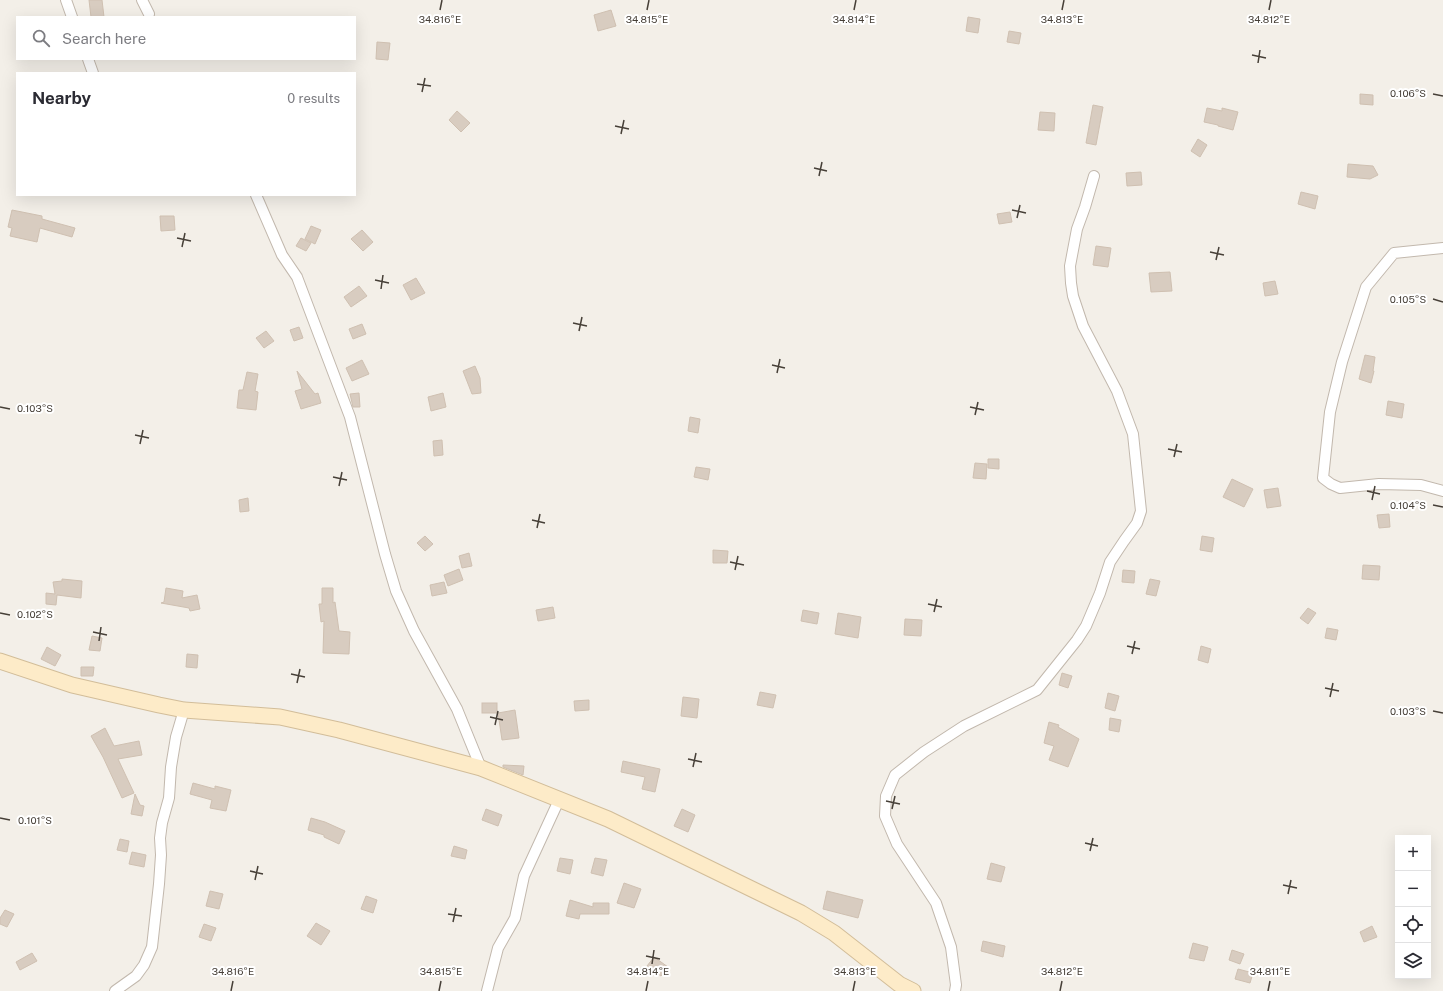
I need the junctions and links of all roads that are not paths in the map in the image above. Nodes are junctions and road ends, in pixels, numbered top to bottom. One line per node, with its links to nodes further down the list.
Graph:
1 (66, 0): 4 (street)
2 (142, 0): 3 (street)
3 (148, 14)
4 (72, 16)
5 (88, 60): 6 (street)
6 (93, 72)
7 (1094, 176): 18 (street)
8 (256, 196): 13 (street)
9 (1443, 248): 10 (street)
10 (1443, 491)
11 (3, 664): 12 (street)
12 (184, 710): 13 (street); 15 (street)
13 (481, 768): 14 (street)
14 (559, 800): 16 (street); 17 (street)
15 (115, 991)
16 (487, 991)
17 (913, 991)
18 (955, 991)

